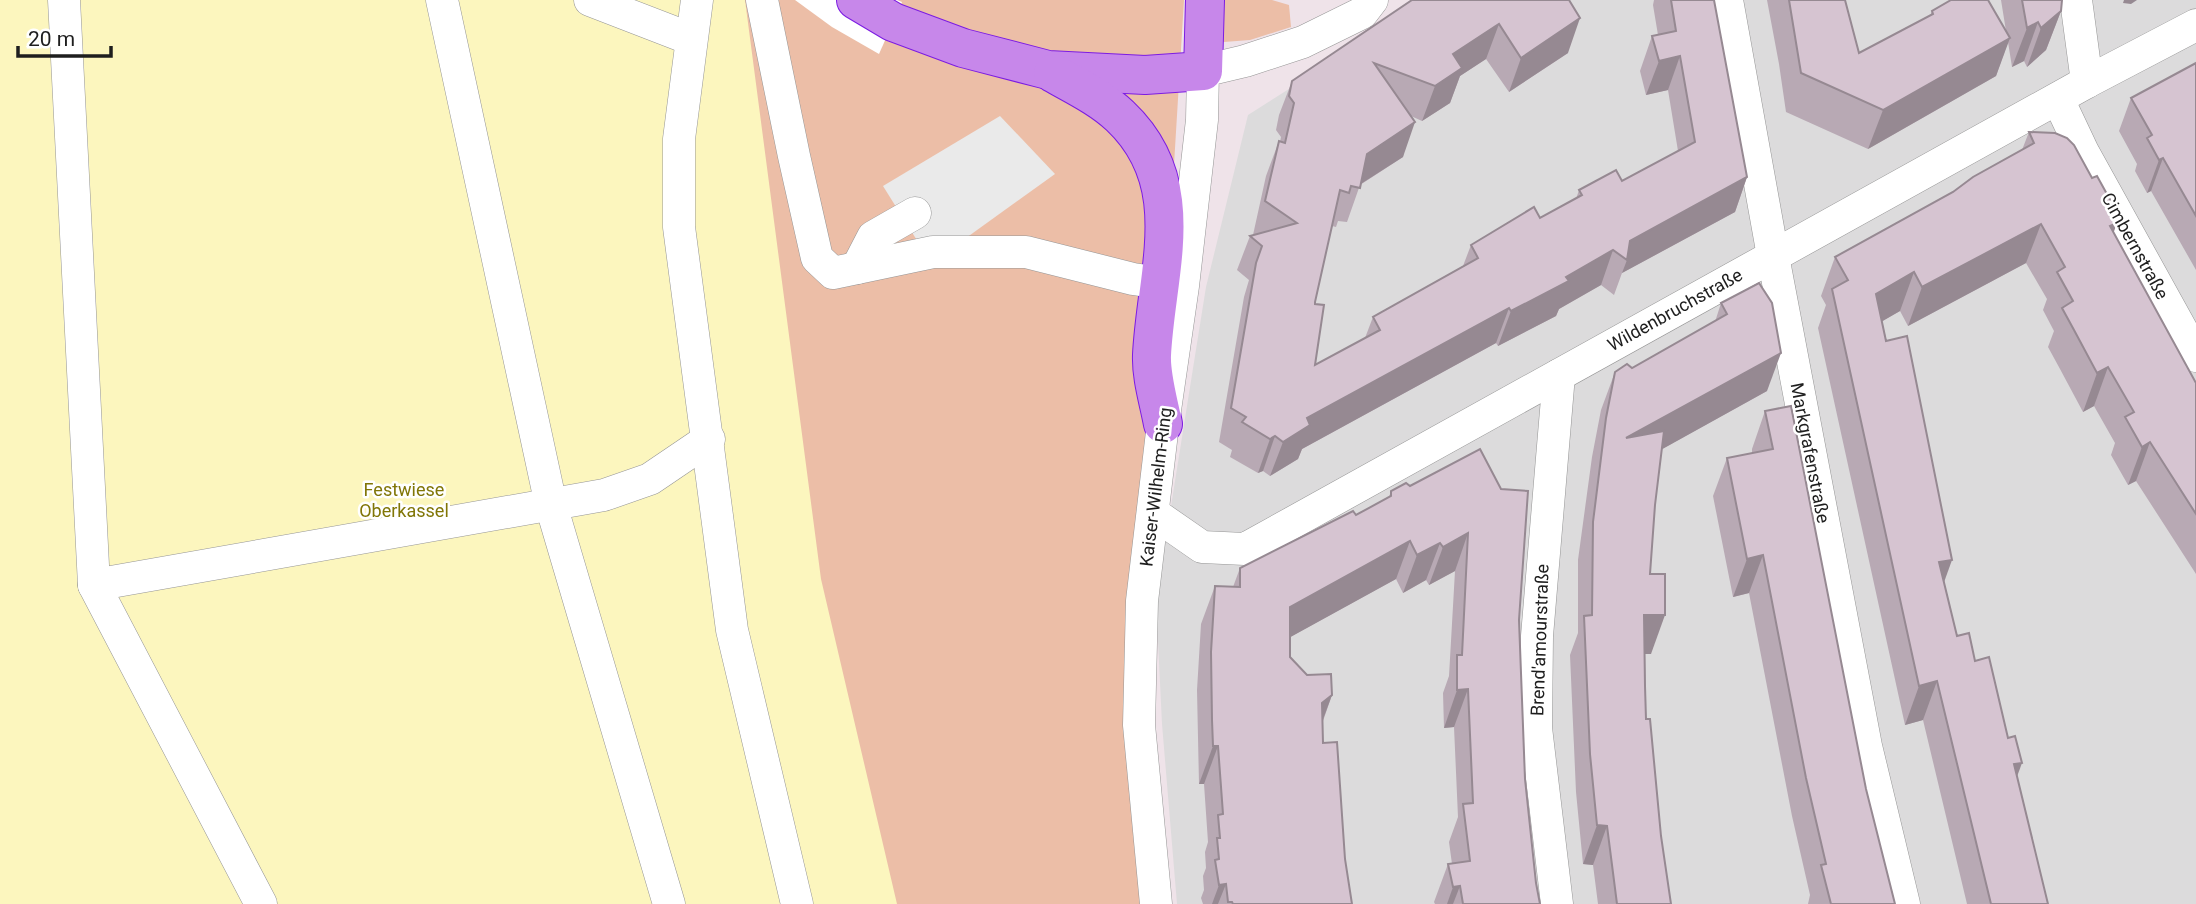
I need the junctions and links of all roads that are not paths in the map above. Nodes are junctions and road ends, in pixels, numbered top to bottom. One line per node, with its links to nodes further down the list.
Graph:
1 (64, 0): 27 (street)
2 (442, 0): 25 (street)
3 (590, 0): 12 (street)
4 (697, 0): 12 (street)
5 (762, 0): 19 (street)
6 (856, 0): 13 (highway)
7 (1205, 0): 14 (highway)
8 (1372, 0): 14 (street)
9 (1727, 0): 18 (street, Markgrafenstraße)
10 (2076, 0): 15 (street)
11 (2196, 25): 15 (street, Wildenbruchstraße)
12 (691, 39): 24 (street)
13 (1048, 70): 14 (highway); 20 (highway)
14 (1203, 71): 20 (street)
15 (2087, 82): 16 (street, Wildenbruchstraße)
16 (2058, 99): 18 (street, Wildenbruchstraße); 21 (street, Cimbernstraße)
17 (915, 212): 19 (street)
18 (1773, 256): 22 (street, Wildenbruchstraße); 33 (street, Markgrafenstraße)
19 (857, 268): 20 (street)
20 (1172, 285): 23 (highway)
21 (2196, 356)
22 (1559, 375): 26 (street, Wildenbruchstraße); 32 (street, Brend'amourstraße)
23 (1163, 424): 26 (street, Kaiser-Wilhelm-Ring)
24 (709, 439): 25 (street); 30 (street)
25 (551, 505): 27 (street); 29 (street)
26 (1153, 513): 31 (street, Kaiser-Wilhelm-Ring)
27 (94, 585): 28 (street)
28 (261, 904)
29 (669, 904)
30 (797, 904)
31 (1156, 904)
32 (1557, 904)
33 (1904, 904)

